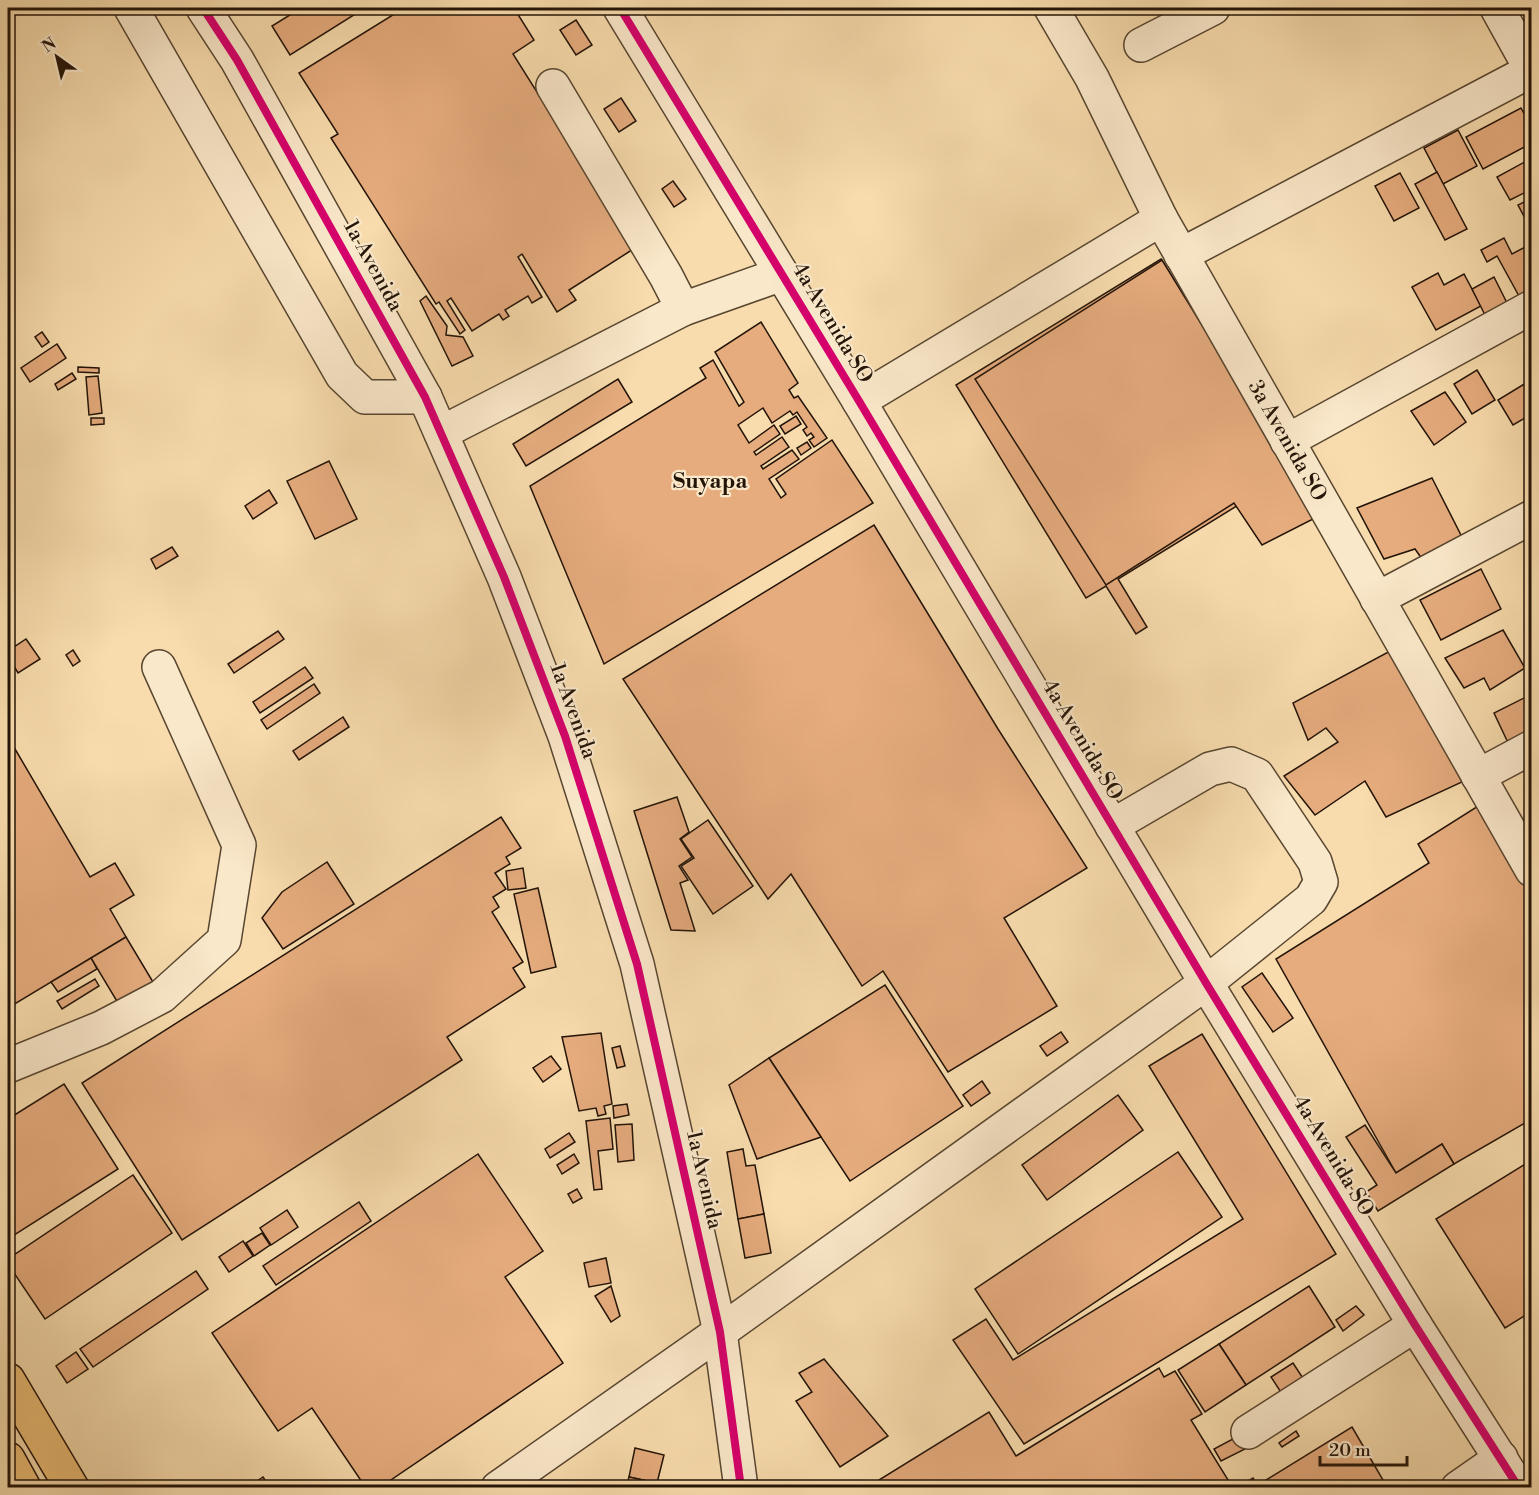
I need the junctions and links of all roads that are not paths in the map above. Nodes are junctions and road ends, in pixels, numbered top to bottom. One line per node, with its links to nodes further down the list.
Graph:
1 (131, 8): 15 (street)
2 (203, 8): 15 (street, 1a Avenida)
3 (620, 8): 12 (street, 4a Avenida SO)
4 (1051, 8): 10 (street, 3a Avenida SO)
5 (1213, 8): 7 (street)
6 (1497, 8): 8 (street)
7 (1141, 45)
8 (1531, 70): 11 (street)
9 (553, 86): 14 (street)
10 (1161, 219): 11 (street, 3a Avenida SO); 16 (street)
11 (1181, 255): 18 (street, 3a Avenida SO)
12 (782, 274): 14 (street); 16 (street, 4a Avenida SO)
13 (1532, 307): 18 (street)
14 (683, 309): 17 (street)
15 (425, 398): 17 (street, 1a Avenida)
16 (859, 401): 24 (street, 4a Avenida SO)
17 (441, 433): 29 (street, 1a Avenida)
18 (1287, 441): 20 (street, 3a Avenida SO)
19 (1532, 517): 20 (street)
20 (1377, 600): 23 (street, 3a Avenida SO)
21 (159, 667): 27 (street)
22 (1532, 747): 23 (street)
23 (1478, 776): 25 (street, 3a Avenida SO)
24 (1112, 826): 26 (street, 4a Avenida SO); 26 (street)
25 (1532, 870)
26 (1206, 983): 28 (street, 4a Avenida SO); 29 (street)
27 (8, 1066)
28 (1415, 1325): 31 (street); 32 (street, 4a Avenida SO)
29 (720, 1332): 36 (street); 37 (street, 1a Avenida)
30 (8, 1380): 35 (highway)
31 (1248, 1432)
32 (1501, 1458): 38 (street); 39 (street, 4a Avenida SO)
33 (8, 1459): 34 (highway)
34 (24, 1488)
35 (72, 1488)
36 (498, 1488)
37 (741, 1488)
38 (1458, 1488)
39 (1519, 1488)

